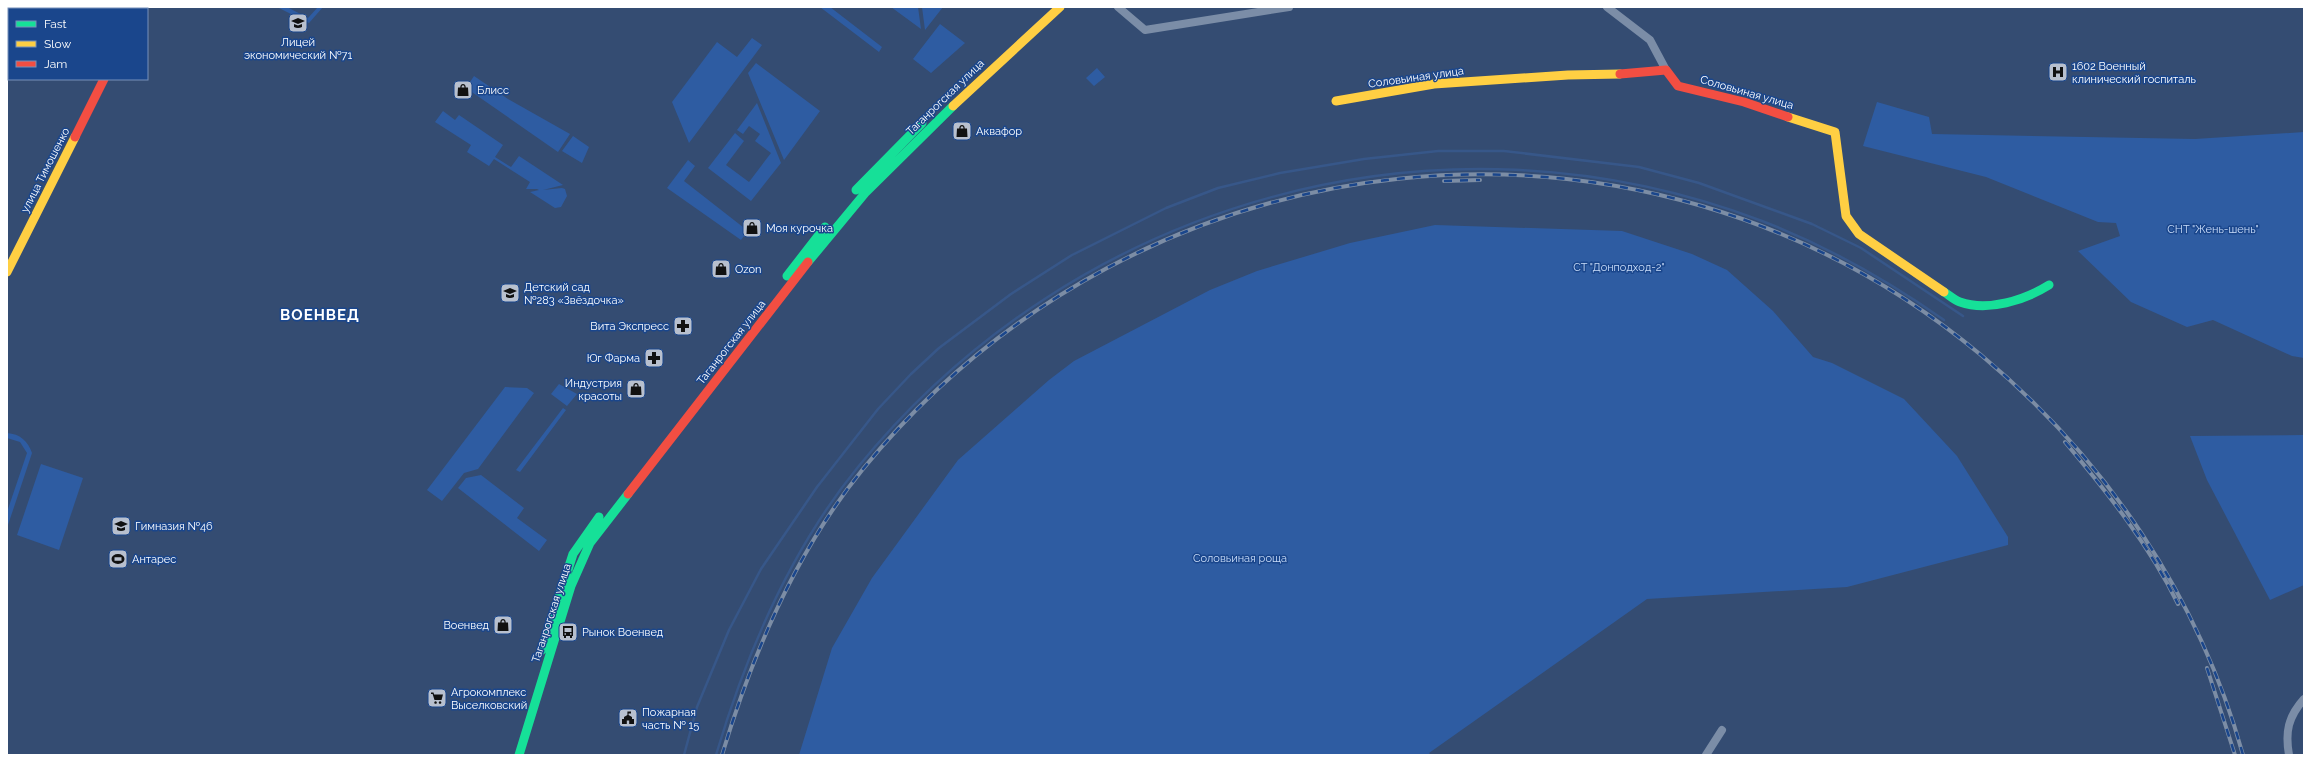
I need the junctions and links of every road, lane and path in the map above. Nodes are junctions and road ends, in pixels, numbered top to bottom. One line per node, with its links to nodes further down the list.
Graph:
1 (1046, 7): 6 (main road)
2 (1060, 7): 12 (main road, Таганрогская улица)
3 (1118, 7): 4 (street)
4 (1288, 7)
5 (1606, 7): 7 (street)
6 (1030, 21)
7 (1666, 70): 10 (main road, Соловьиная улица); 13 (main road, Соловьиная улица)
8 (969, 78): 12 (main road, Таганрогская улица)
9 (103, 80): 11 (main road, улица Тимошенко)
10 (1336, 101)
11 (7, 272)
12 (790, 278): 16 (main road, Таганрогская улица); 17 (main road, Таганрогская улица)
13 (2049, 285)
14 (2304, 699): 19 (street)
15 (1722, 730): 18 (street)
16 (510, 755)
17 (519, 755)
18 (1706, 755)
19 (2289, 755)

